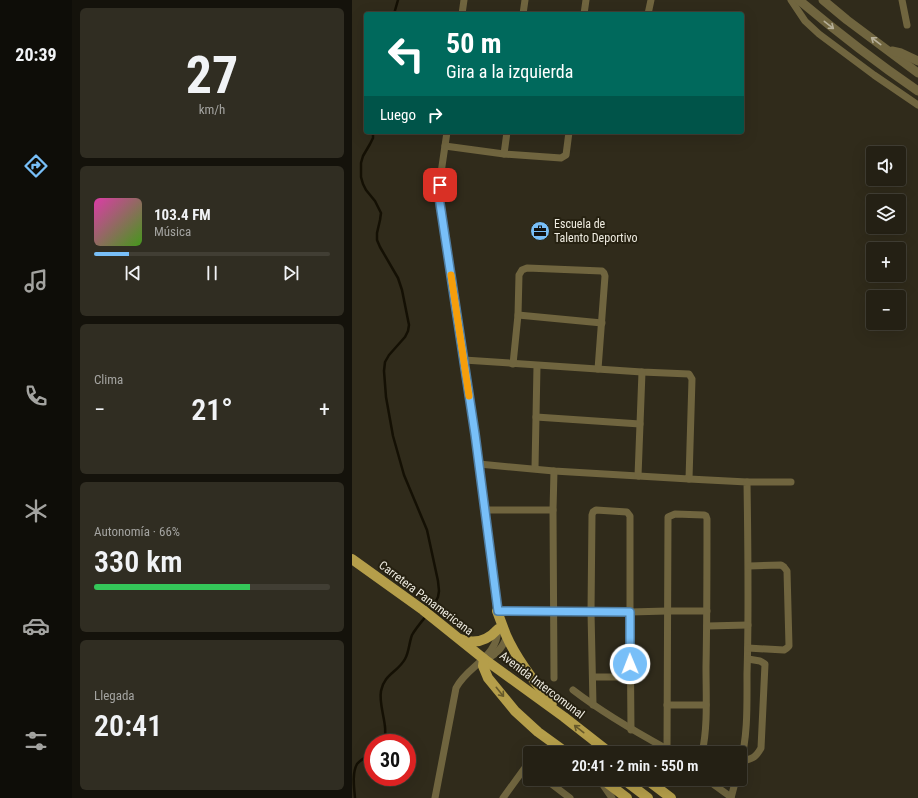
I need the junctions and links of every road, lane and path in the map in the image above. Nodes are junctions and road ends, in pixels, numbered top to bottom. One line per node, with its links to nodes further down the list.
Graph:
1 (464, 0): 9 (street)
2 (525, 0): 10 (street)
3 (586, 0): 11 (street)
4 (651, 0): 12 (street)
5 (790, 0): 18 (street)
6 (799, 0): 17 (street, one-way to 17)
7 (822, 0): 14 (street, one-way to 7)
8 (902, 0): 13 (street)
9 (462, 12)
10 (523, 12)
11 (584, 12)
12 (648, 12)
13 (907, 25)
14 (888, 50): 15 (street); 16 (street)
15 (918, 61)
16 (918, 73)
17 (918, 91)
18 (918, 105)
19 (447, 134): 22 (street)
20 (507, 134): 23 (street)
21 (569, 134): 23 (street)
22 (445, 146): 23 (street); 26 (street)
23 (504, 154)
24 (518, 315): 25 (street); 25 (street); 27 (street)
25 (602, 323): 29 (street)
26 (464, 360): 27 (street); 33 (street)
27 (513, 364): 28 (street)
28 (536, 366): 29 (street); 31 (street)
29 (598, 369): 30 (street)
30 (642, 372): 32 (street); 37 (street)
31 (536, 417): 32 (street); 34 (street)
32 (640, 424): 36 (street)
33 (479, 464): 34 (street); 40 (street)
34 (535, 468): 35 (street)
35 (554, 470): 36 (street); 41 (street)
36 (638, 476): 37 (street)
37 (689, 479): 38 (street)
38 (747, 482): 39 (street); 43 (street)
39 (791, 482)
40 (485, 510): 41 (street); 44 (street)
41 (553, 510): 47 (street)
42 (352, 559): 54 (main road, Carretera Panamericana)
43 (749, 566): 50 (street); 55 (street)
44 (498, 611): 47 (street); 52 (street); 53 (main road)
45 (667, 611): 46 (street); 46 (street); 49 (street); 63 (street)
46 (707, 611): 51 (street)
47 (553, 612): 48 (street); 60 (street)
48 (591, 612): 49 (street); 49 (street); 58 (street)
49 (630, 612): 59 (street)
50 (748, 625): 51 (street); 55 (street)
51 (707, 626): 64 (street)
52 (498, 629): 54 (main road); 56 (street)
53 (507, 636): 56 (street); 65 (main road)
54 (457, 638): 56 (main road, Carretera Panamericana)
55 (748, 648): 57 (street)
56 (484, 659): 65 (main road, Avenida Intercomunal); 67 (main road, Avenida Intercomunal, one-way to 67); 82 (street)
57 (748, 659): 72 (street); 73 (street)
58 (593, 676): 59 (street); 62 (street)
59 (630, 677): 66 (street)
60 (554, 678)
61 (573, 690): 62 (street)
62 (593, 705): 66 (street)
63 (667, 705): 64 (street); 70 (street)
64 (706, 705): 71 (street)
65 (564, 717): 68 (main road, Avenida Intercomunal, one-way to 65)
66 (631, 730): 69 (street)
67 (557, 746)
68 (601, 746)
69 (661, 746)
70 (670, 746)
71 (704, 746)
72 (744, 746)
73 (747, 761)
74 (523, 770): 83 (street)
75 (554, 786): 84 (street)
76 (603, 786): 85 (street)
77 (612, 786): 86 (main road)
78 (632, 786): 87 (main road)
79 (655, 786): 88 (main road)
80 (715, 786): 89 (street)
81 (734, 786): 89 (street)
82 (435, 798)
83 (503, 798)
84 (570, 798)
85 (612, 798)
86 (628, 798)
87 (648, 798)
88 (671, 798)
89 (731, 798)

